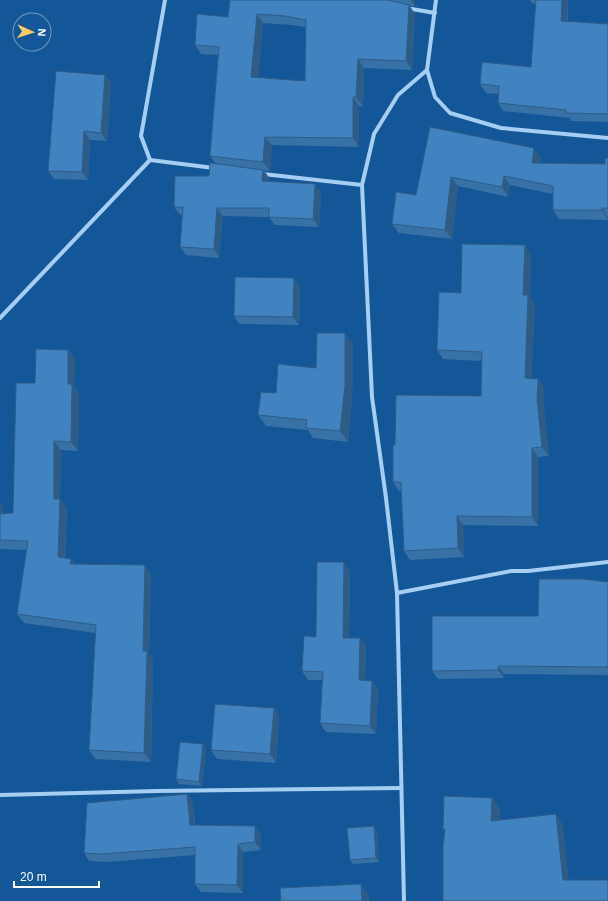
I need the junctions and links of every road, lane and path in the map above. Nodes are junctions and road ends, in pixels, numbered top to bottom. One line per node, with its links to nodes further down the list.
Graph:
1 (165, 0): 7 (street)
2 (436, 0): 4 (street)
3 (400, 7): 4 (street)
4 (435, 13): 5 (street)
5 (428, 70): 6 (street); 10 (street)
6 (608, 138)
7 (150, 160): 8 (street); 11 (street)
8 (220, 168)
9 (260, 173): 10 (street)
10 (362, 185): 13 (street)
11 (0, 318)
12 (608, 562): 13 (street)
13 (397, 593): 14 (street)
14 (401, 788): 15 (street); 16 (street)
15 (0, 795)
16 (404, 901)

